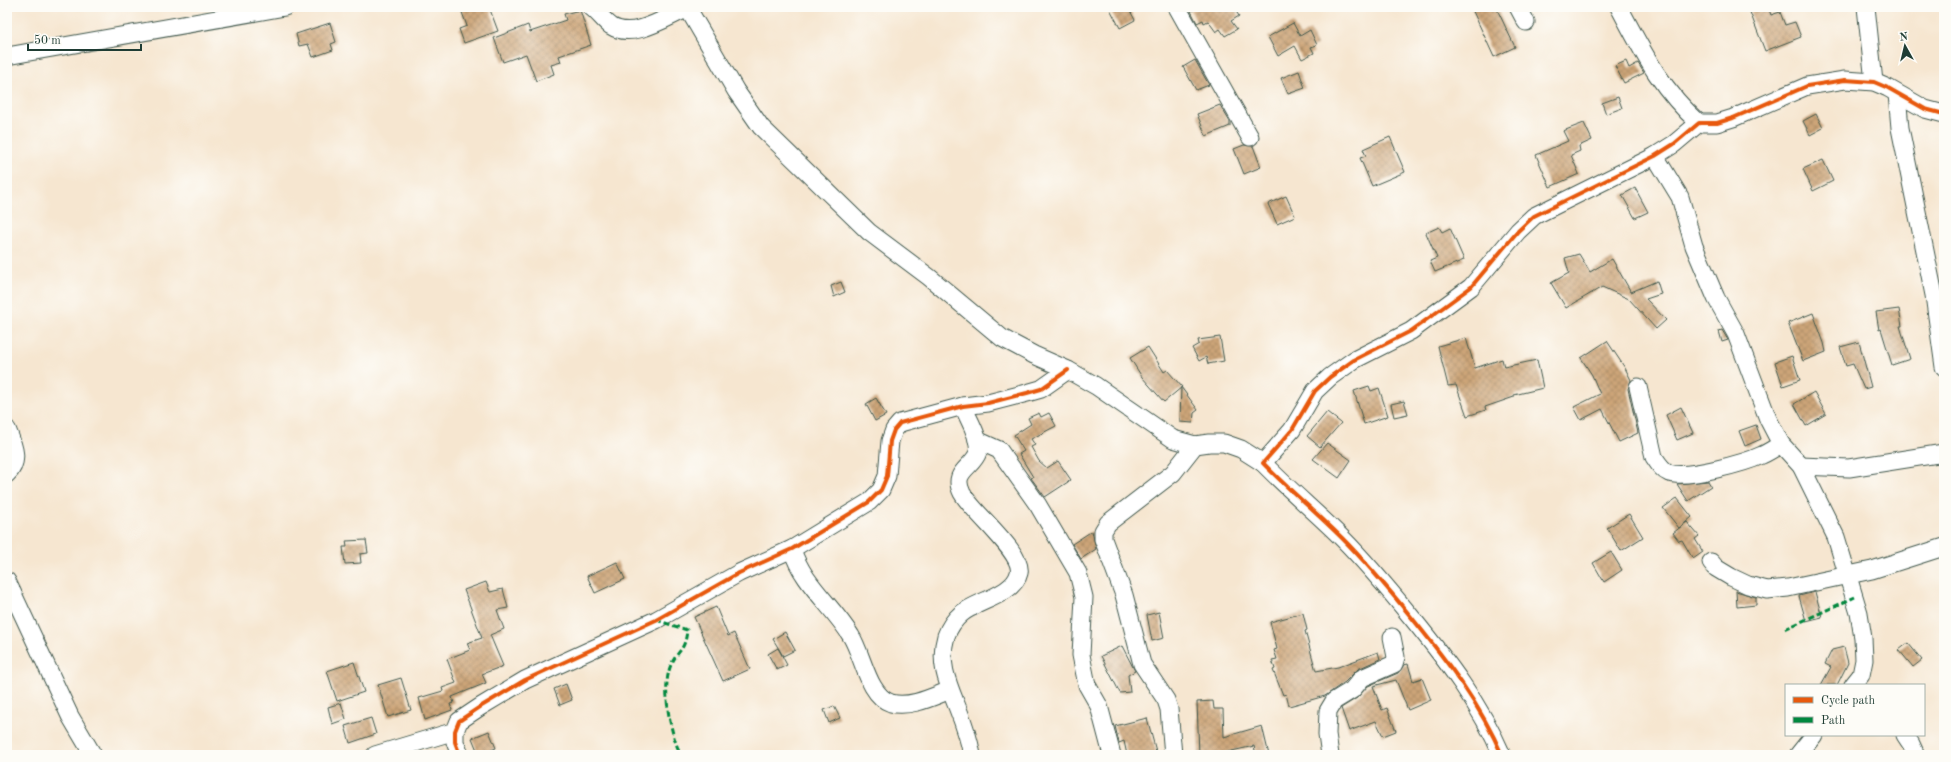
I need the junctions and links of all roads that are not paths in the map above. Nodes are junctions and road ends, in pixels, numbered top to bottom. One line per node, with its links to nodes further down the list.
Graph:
1 (285, 7): 9 (street)
2 (591, 7): 3 (street)
3 (688, 7): 17 (street)
4 (1177, 7): 14 (street)
5 (1518, 7): 8 (street)
6 (1619, 7): 13 (street)
7 (1866, 7): 10 (street)
8 (1526, 22)
9 (7, 56)
10 (1874, 82): 11 (street); 13 (street)
11 (1897, 94): 12 (street); 16 (street)
12 (1944, 114)
13 (1700, 123): 15 (street)
14 (1250, 137)
15 (1654, 156): 22 (street); 25 (street)
16 (1944, 367)
17 (1068, 370): 19 (street); 23 (street)
18 (1638, 388): 22 (street)
19 (963, 406): 21 (street); 29 (street)
20 (7, 429): 27 (street)
21 (977, 440): 35 (street); 43 (street)
22 (1781, 444): 26 (street)
23 (1196, 445): 25 (street); 44 (street)
24 (1944, 453): 26 (street)
25 (1263, 463): 46 (street)
26 (1801, 466): 31 (street)
27 (7, 474)
28 (1944, 547): 31 (street)
29 (792, 549): 35 (street); 36 (street)
30 (1711, 562): 31 (street)
31 (1847, 575): 34 (street)
32 (7, 580): 39 (street)
33 (1392, 637): 45 (street)
34 (1861, 682)
35 (950, 690): 42 (street)
36 (455, 731): 40 (street); 41 (street)
37 (1813, 736): 47 (street)
38 (1906, 736): 48 (street)
39 (93, 755)
40 (375, 755)
41 (460, 755)
42 (972, 755)
43 (1112, 755)
44 (1173, 755)
45 (1330, 755)
46 (1502, 755)
47 (1798, 755)
48 (1916, 755)

